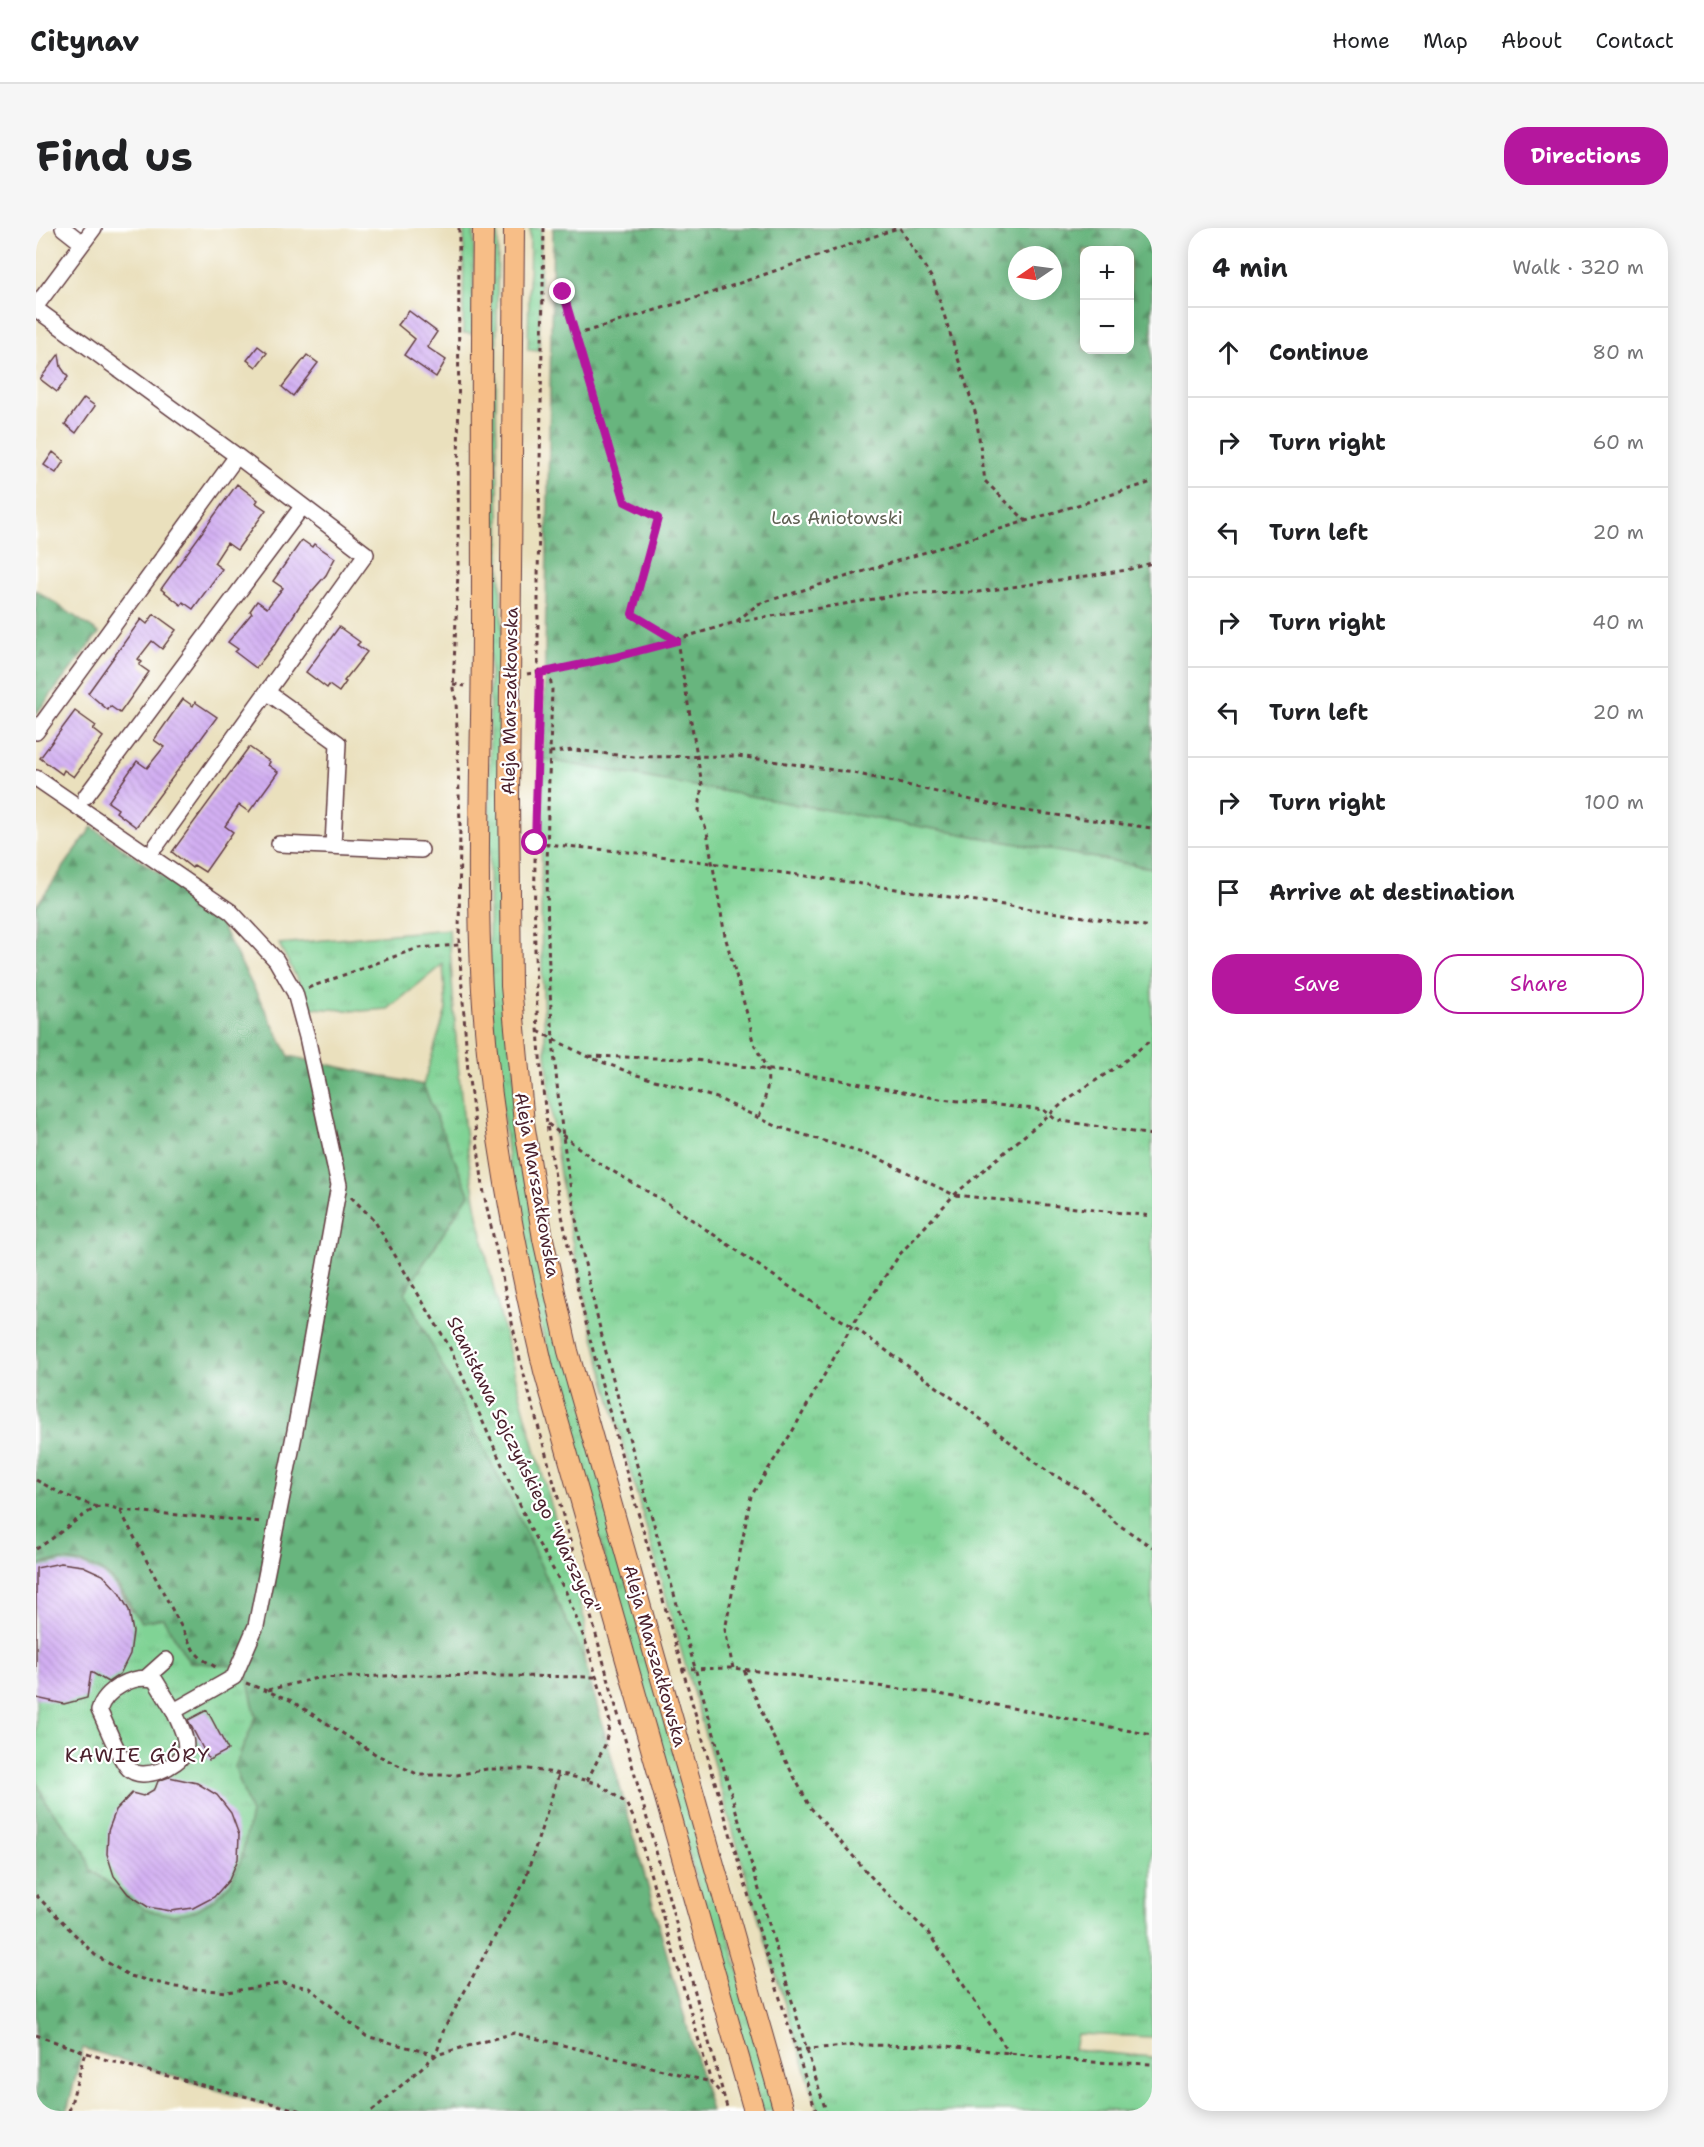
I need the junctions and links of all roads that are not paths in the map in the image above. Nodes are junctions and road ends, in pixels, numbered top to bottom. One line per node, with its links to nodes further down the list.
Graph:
1 (63, 228): 5 (street)
2 (94, 228): 5 (street)
3 (483, 228): 20 (main road, Aleja Marszałkowska)
4 (514, 228): 21 (main road, Aleja Marszałkowska)
5 (82, 243): 6 (street)
6 (36, 308): 7 (street)
7 (237, 456): 8 (street); 10 (street)
8 (302, 507): 9 (street); 12 (street)
9 (267, 692): 14 (street); 15 (street)
10 (36, 732)
11 (36, 778): 19 (street)
12 (87, 796)
13 (279, 844): 15 (street)
14 (156, 846)
15 (333, 846): 16 (street)
16 (421, 850)
17 (166, 1659): 18 (street)
18 (147, 1677): 19 (street); 19 (street)
19 (174, 1711)
20 (754, 2111)
21 (784, 2111)

